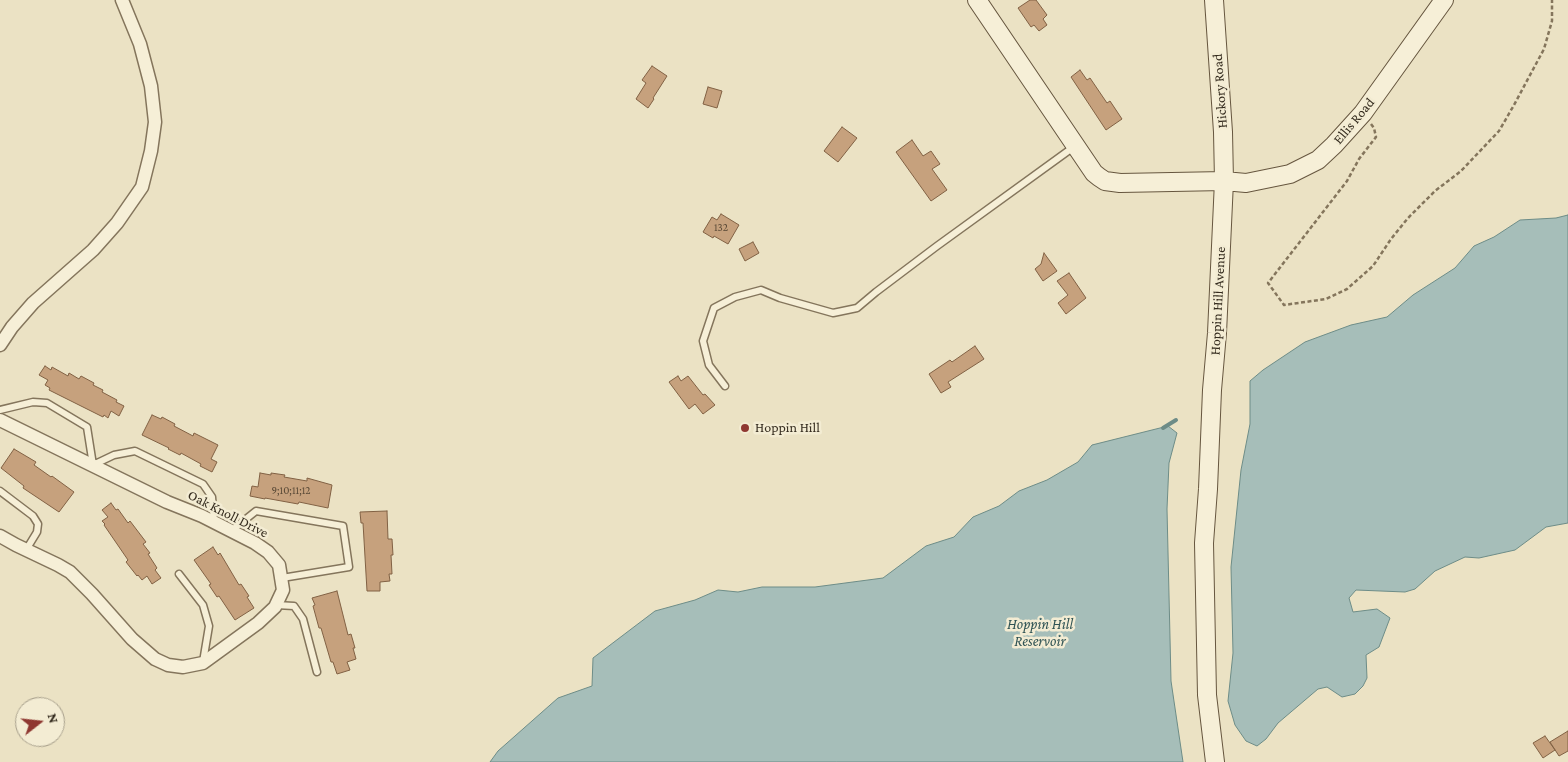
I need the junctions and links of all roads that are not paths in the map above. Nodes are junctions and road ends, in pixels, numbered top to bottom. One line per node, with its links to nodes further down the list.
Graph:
1 (122, 0): 7 (street)
2 (977, 0): 5 (main road)
3 (1214, 0): 6 (main road, Hickory Road)
4 (1444, 0): 6 (main road, Ellis Road)
5 (1076, 145): 6 (main road); 8 (lane)
6 (1224, 181): 22 (main road, Hoppin Hill Avenue)
7 (0, 344)
8 (725, 386)
9 (0, 410): 11 (lane)
10 (0, 420): 11 (street, Oak Knoll Drive)
11 (93, 465): 13 (street, Oak Knoll Drive); 13 (lane)
12 (0, 491): 16 (lane)
13 (214, 522): 14 (street, Oak Knoll Drive)
14 (231, 531): 18 (street, Oak Knoll Drive); 18 (lane)
15 (0, 536): 16 (street)
16 (26, 550): 20 (street)
17 (179, 574): 20 (lane)
18 (282, 578): 19 (street)
19 (276, 604): 20 (street); 21 (lane)
20 (203, 663)
21 (317, 672)
22 (1215, 762)

